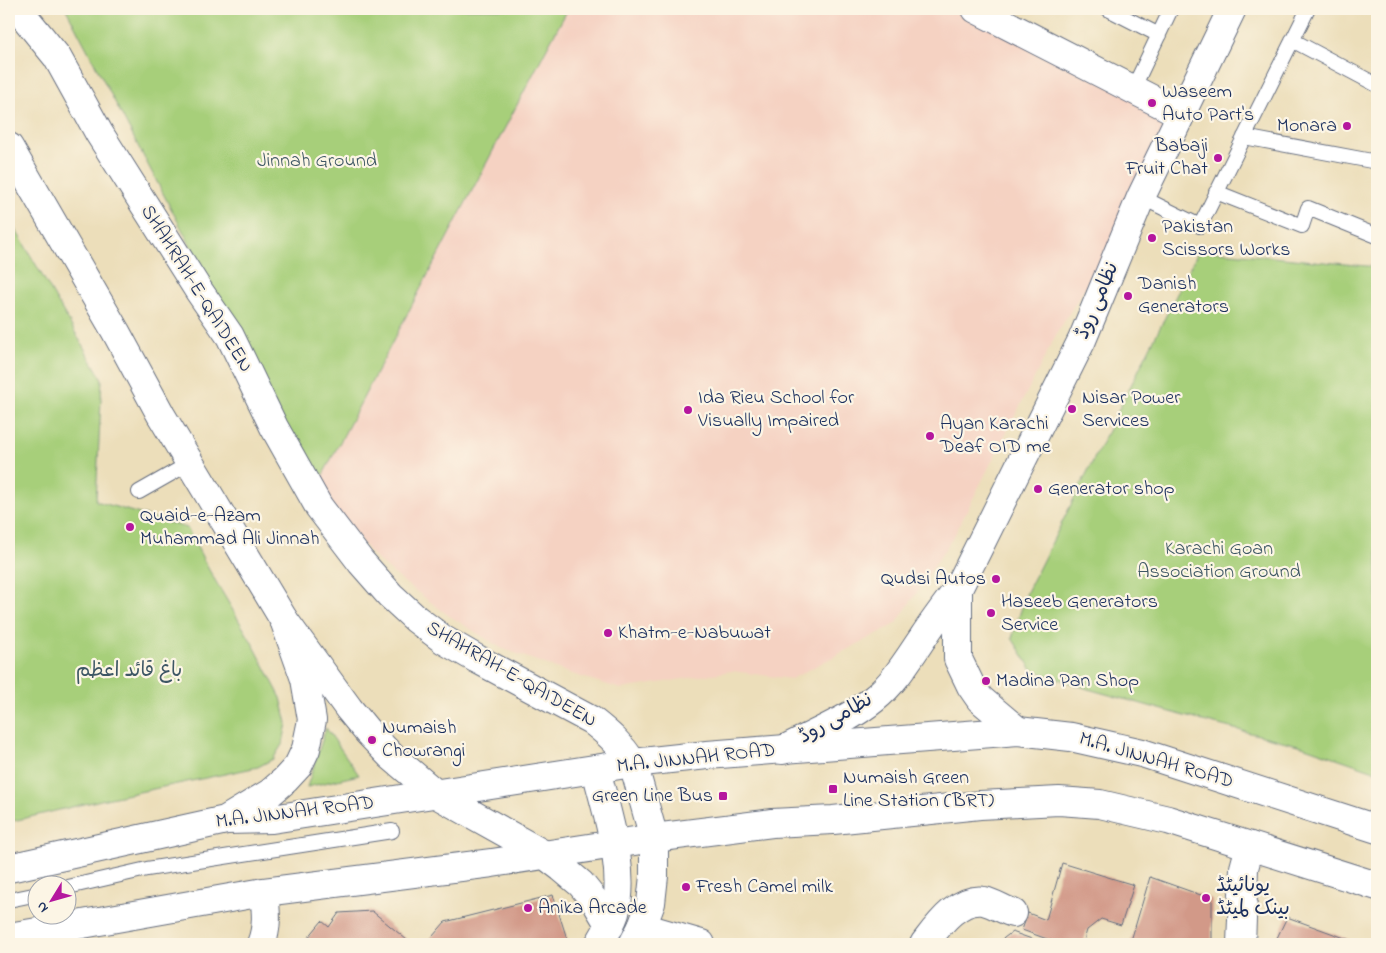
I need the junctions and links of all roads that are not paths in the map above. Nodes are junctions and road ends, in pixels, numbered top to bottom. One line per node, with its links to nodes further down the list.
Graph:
1 (18, 9): 10 (main road, SHAHRAH-E-QAIDEEN)
2 (42, 9): 10 (main road)
3 (1108, 9): 8 (lane)
4 (1171, 9): 8 (lane)
5 (1232, 9): 13 (main road, نظامی روڈ)
6 (1308, 9): 9 (lane)
7 (994, 13): 12 (main road)
8 (1159, 35): 12 (lane)
9 (1292, 40): 11 (lane); 14 (lane)
10 (57, 57): 26 (main road, SHAHRAH-E-QAIDEEN)
11 (1377, 85)
12 (1133, 89): 13 (main road)
13 (1181, 114): 18 (main road, نظامی روڈ)
14 (1244, 137): 16 (lane); 17 (lane)
15 (9, 146): 20 (main road)
16 (1377, 162)
17 (1216, 192): 18 (lane); 19 (lane)
18 (1141, 197): 22 (main road, نظامی روڈ)
19 (1377, 236)
20 (190, 464): 21 (lane); 23 (main road)
21 (139, 492)
22 (958, 590): 24 (main road, نظامی روڈ); 25 (main road, نظامی روڈ)
23 (284, 620): 28 (main road); 29 (main road)
24 (1018, 731): 25 (main road, M.A. JINNAH ROAD); 30 (main road, M.A. JINNAH ROAD)
25 (783, 750): 26 (main road, M.A. JINNAH ROAD)
26 (633, 763): 27 (main road, M.A. JINNAH ROAD); 32 (main road, SHAHRAH-E-QAIDEEN)
27 (596, 769): 28 (main road, M.A. JINNAH ROAD); 33 (main road)
28 (436, 794): 29 (main road, M.A. JINNAH ROAD); 35 (main road)
29 (226, 820): 36 (main road, M.A. JINNAH ROAD)
30 (1377, 829)
31 (392, 831): 37 (lane)
32 (654, 838): 33 (main road); 34 (main road); 44 (main road, SHAHRAH-E-QAIDEEN)
33 (615, 845): 35 (main road); 43 (main road)
34 (1250, 846): 38 (main road); 49 (main road)
35 (545, 855): 39 (main road); 43 (main road)
36 (9, 868)
37 (78, 885)
38 (1377, 886)
39 (264, 892): 45 (main road); 46 (main road)
40 (28, 896): 41 (lane)
41 (9, 900)
42 (1013, 913): 48 (main road)
43 (604, 935)
44 (638, 935): 47 (main road)
45 (9, 937)
46 (261, 944)
47 (701, 944)
48 (924, 944)
49 (1241, 944)

